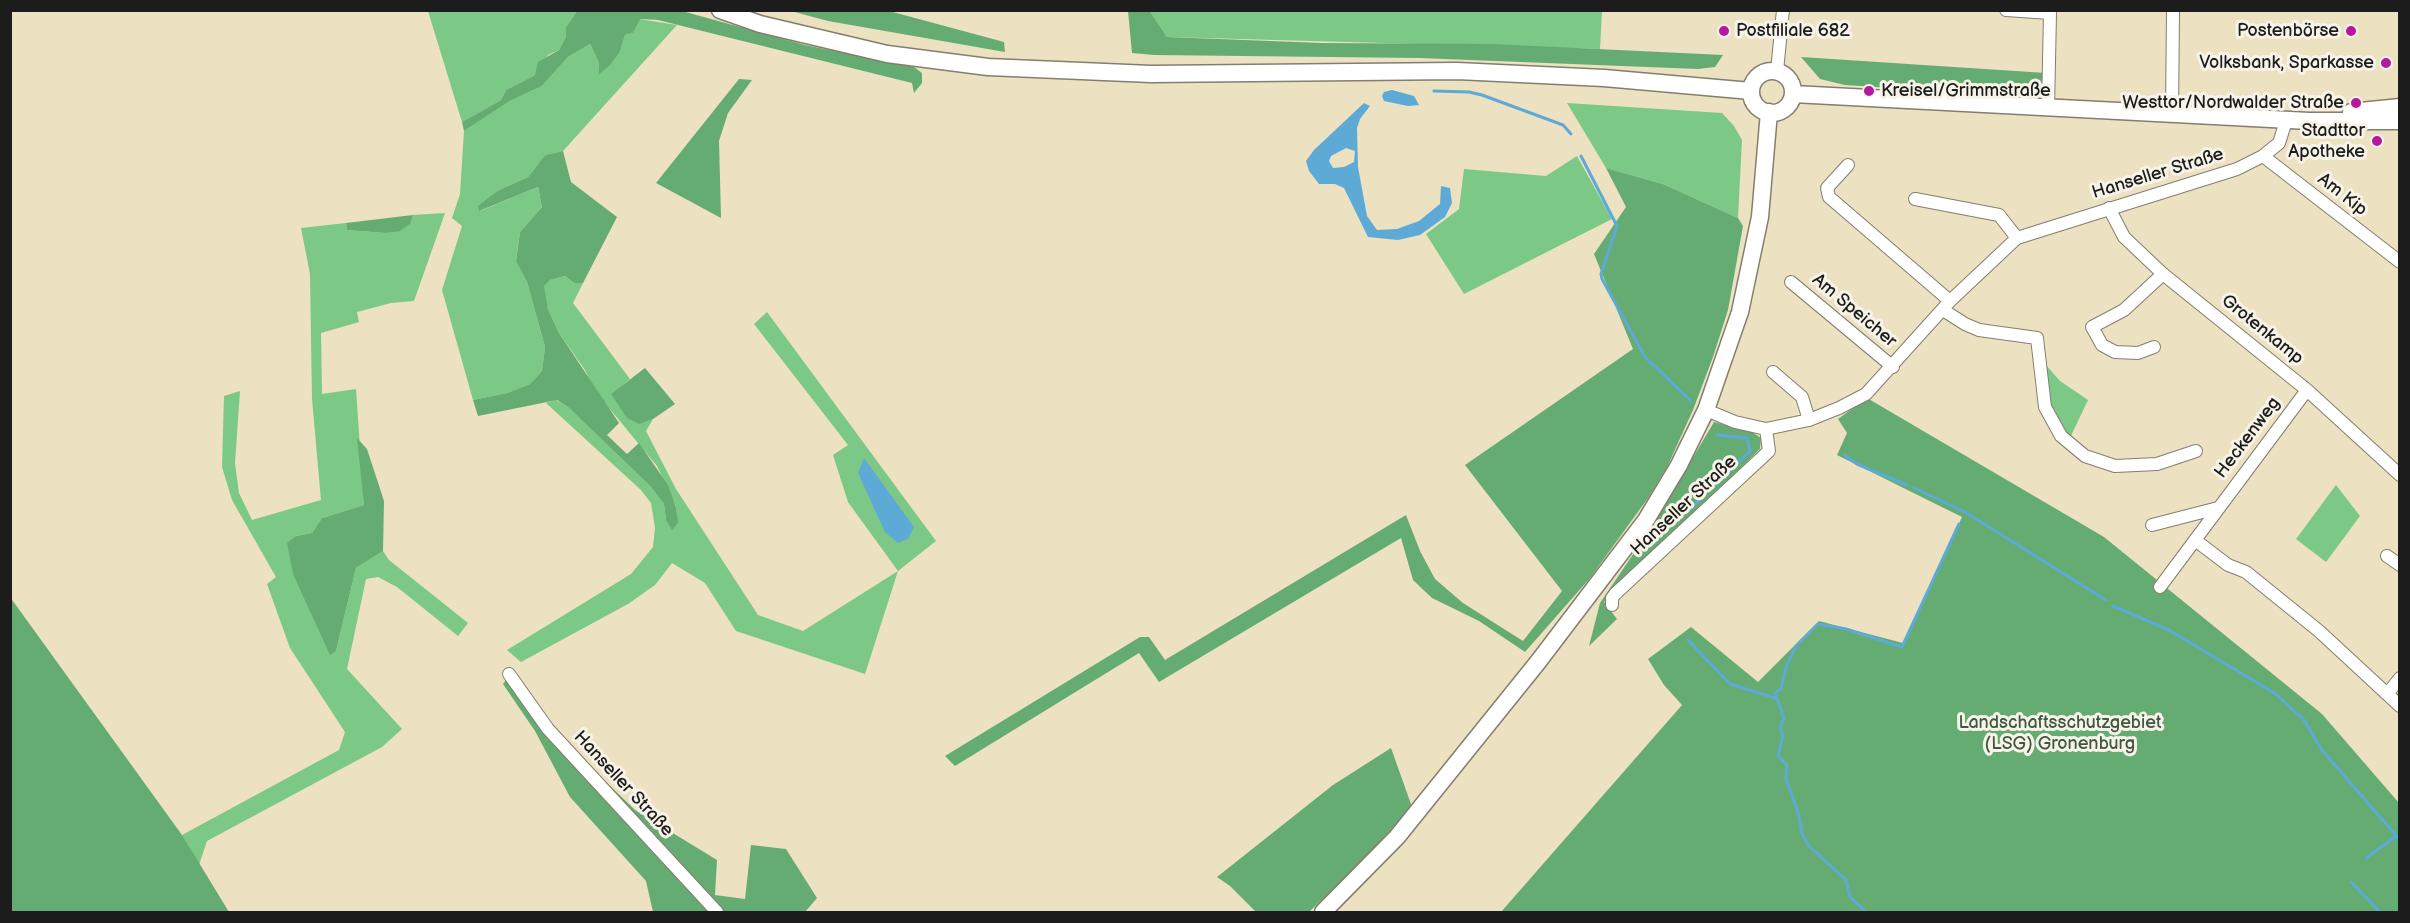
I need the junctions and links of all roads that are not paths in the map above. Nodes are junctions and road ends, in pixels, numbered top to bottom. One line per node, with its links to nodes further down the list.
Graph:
1 (720, 10): 6 (main road)
2 (1783, 10): 5 (street)
3 (2006, 10): 9 (street)
4 (2173, 10): 11 (street)
5 (1777, 71): 6 (main road); 7 (main road)
6 (1751, 91): 10 (main road)
7 (1793, 94): 9 (main road); 10 (main road)
8 (2400, 107): 12 (main road)
9 (2048, 109): 11 (main road)
10 (1769, 112): 27 (main road)
11 (2172, 114): 12 (main road)
12 (2287, 118): 13 (main road); 14 (street, Hanseller Straße)
13 (2400, 121)
14 (2263, 156): 17 (street, Hanseller Straße); 19 (street, Am Kip)
15 (1848, 165): 22 (street)
16 (1915, 199): 18 (street)
17 (2109, 208): 18 (street, Hanseller Straße); 20 (street, Grotenkamp)
18 (2017, 238): 22 (street, Hanseller Straße)
19 (2400, 262)
20 (2163, 274): 23 (street); 26 (street, Grotenkamp)
21 (1791, 282): 24 (street, Am Speicher)
22 (1946, 306): 24 (street, Hanseller Straße); 30 (street)
23 (2154, 347)
24 (1893, 367): 28 (street, Hanseller Straße)
25 (1773, 372): 28 (street)
26 (2307, 390): 31 (street, Grotenkamp); 32 (street, Heckenweg)
27 (1706, 410): 29 (street, Hanseller Straße); 44 (main road)
28 (1809, 420): 29 (street, Hanseller Straße)
29 (1766, 429): 38 (street, Hanseller Straße)
30 (2196, 451)
31 (2400, 475)
32 (2218, 508): 33 (street); 34 (street, Heckenweg)
33 (2152, 525)
34 (2194, 540): 37 (street, Heckenweg); 41 (street)
35 (2387, 556): 36 (street)
36 (2400, 566)
37 (2160, 587)
38 (1612, 605)
39 (509, 674): 43 (street, Hanseller Straße)
40 (2400, 678): 41 (street)
41 (2388, 693): 42 (street)
42 (2400, 706)
43 (717, 912)
44 (1323, 912)

